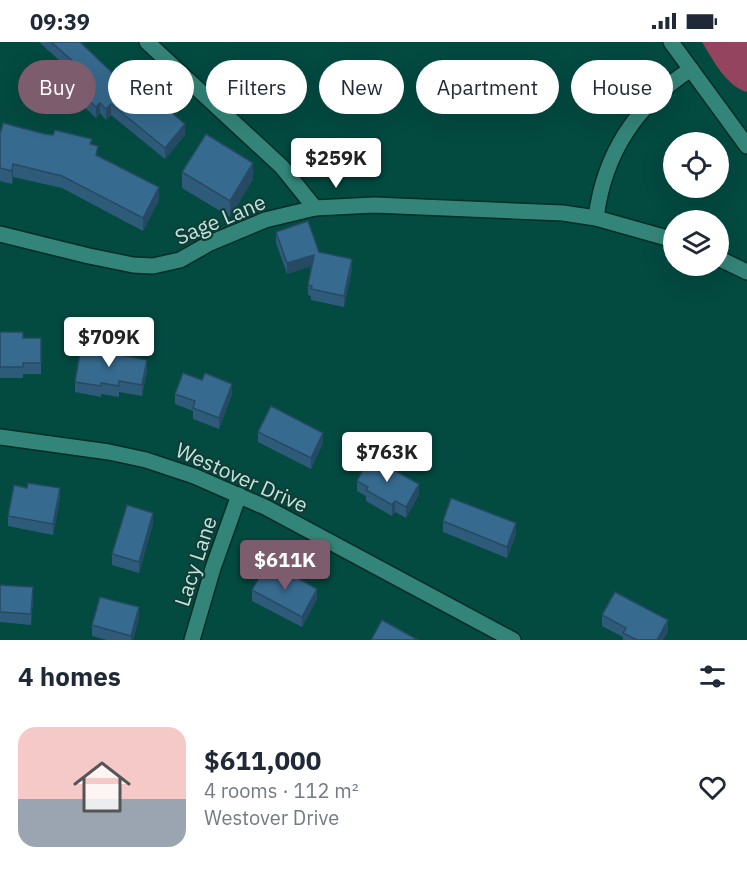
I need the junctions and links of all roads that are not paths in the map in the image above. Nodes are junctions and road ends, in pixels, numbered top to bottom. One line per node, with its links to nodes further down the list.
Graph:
1 (147, 42): 5 (street)
2 (671, 42): 3 (street)
3 (691, 69): 4 (street); 6 (street)
4 (747, 146)
5 (315, 208): 6 (street, Sage Lane); 7 (street, Sage Lane)
6 (596, 218): 8 (street, Sage Lane)
7 (0, 234)
8 (663, 237)
9 (729, 263): 10 (street)
10 (747, 272)
11 (0, 437): 12 (street, Westover Drive)
12 (239, 495): 13 (street, Westover Drive); 14 (street, Lacy Lane)
13 (492, 635): 15 (street, Westover Drive)
14 (192, 640)
15 (513, 640)

